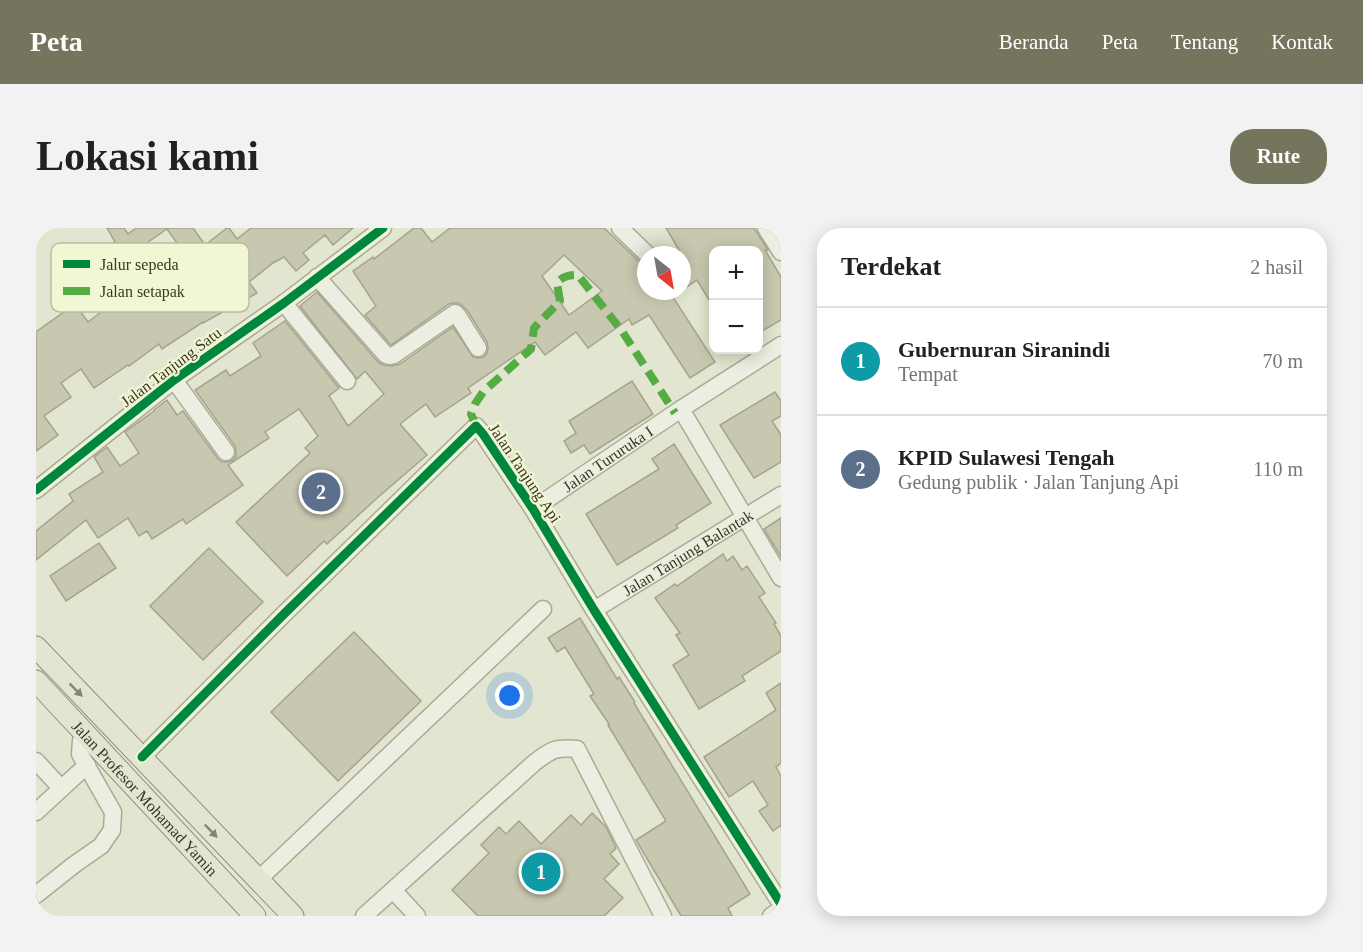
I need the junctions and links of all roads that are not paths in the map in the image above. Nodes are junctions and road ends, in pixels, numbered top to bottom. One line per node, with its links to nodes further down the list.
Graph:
1 (383, 228): 6 (street, Jalan Tanjung Satu)
2 (620, 228): 4 (street)
3 (766, 228): 5 (street)
4 (639, 246)
5 (781, 252)
6 (317, 277): 7 (street, Jalan Tanjung Satu); 9 (street)
7 (284, 303): 10 (street, Jalan Tanjung Satu); 11 (street)
8 (781, 345): 12 (street, Jalan Tururuka I)
9 (478, 348)
10 (174, 380): 13 (street); 14 (street, Jalan Tanjung Satu)
11 (347, 381)
12 (681, 409): 16 (street, Jalan Tururuka I); 17 (street)
13 (226, 452)
14 (36, 489)
15 (781, 495): 17 (street, Jalan Tanjung Balantak)
16 (533, 509): 20 (street, Jalan Tanjung Api); 24 (street, Jalan Tanjung Api)
17 (745, 518): 18 (street); 20 (street, Jalan Tanjung Balantak)
18 (781, 578)
19 (543, 609): 29 (street)
20 (594, 610): 32 (street, Jalan Tanjung Api)
21 (36, 647): 24 (main road, Jalan Profesor Mohamad Yamin, one-way to 24)
22 (36, 681): 23 (main road, Jalan Profesor Mohamad Yamin)
23 (85, 734): 26 (street); 34 (main road, Jalan Profesor Mohamad Yamin)
24 (142, 757): 29 (main road, Jalan Profesor Mohamad Yamin, one-way to 29)
25 (36, 761): 27 (street)
26 (87, 765): 27 (street); 31 (street)
27 (61, 788): 28 (street)
28 (36, 812)
29 (259, 879): 35 (main road, Jalan Profesor Mohamad Yamin)
30 (393, 890): 36 (street); 37 (street); 38 (street)
31 (36, 895)
32 (781, 904)
33 (781, 909): 39 (street)
34 (255, 916)
35 (293, 916)
36 (364, 916)
37 (417, 916)
38 (663, 916)
39 (771, 916)

